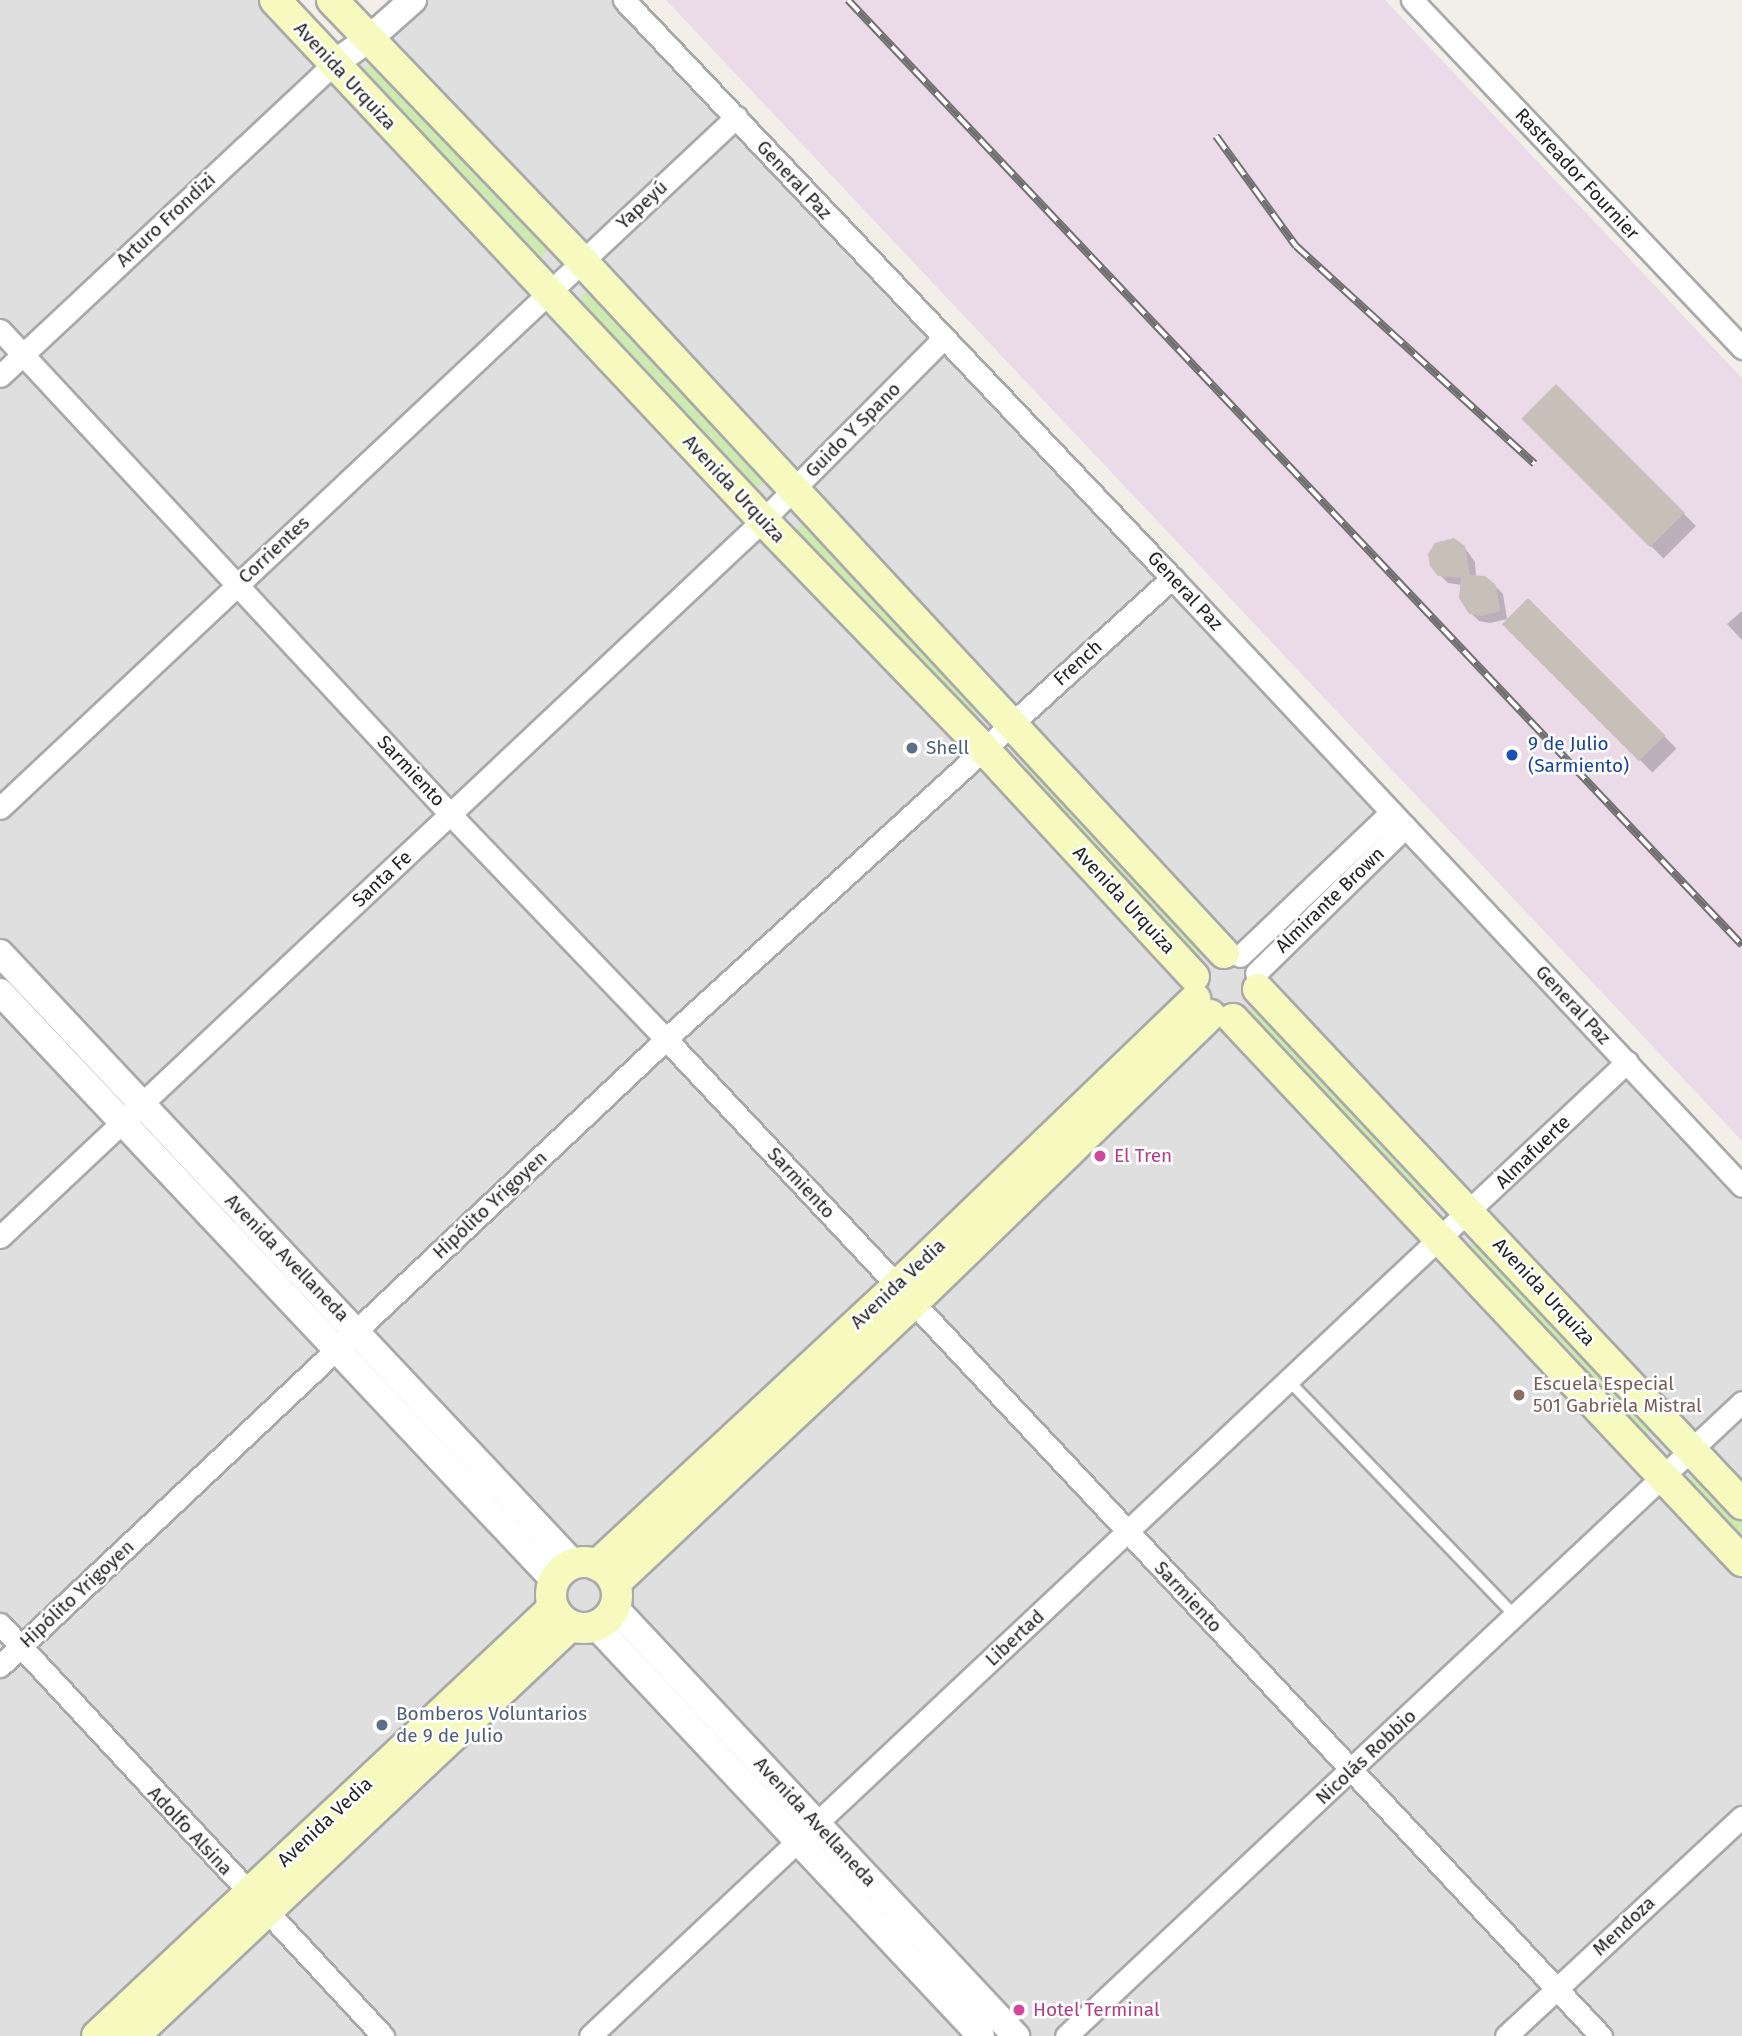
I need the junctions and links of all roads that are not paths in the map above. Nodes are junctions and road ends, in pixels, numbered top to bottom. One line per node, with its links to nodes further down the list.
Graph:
1 (275, 0): 7 (main road, Avenida Urquiza)
2 (332, 0): 6 (main road, Avenida Urquiza)
3 (413, 0): 6 (street)
4 (624, 0): 8 (street, General Paz)
5 (1412, 0): 13 (street, Rastreador Fournier)
6 (369, 39): 7 (street); 9 (main road, Avenida Urquiza)
7 (333, 64): 10 (main road, Avenida Urquiza); 14 (street, Arturo Frondizi)
8 (736, 117): 9 (street, Yapeyú); 12 (street, General Paz)
9 (582, 261): 10 (street, Yapeyú); 16 (main road, Avenida Urquiza)
10 (549, 292): 17 (main road, Avenida Urquiza); 19 (street, Corrientes)
11 (0, 330): 14 (street, Sarmiento)
12 (943, 339): 16 (street, Guido Y Spano); 18 (street, General Paz)
13 (1742, 348)
14 (23, 355): 15 (street, Arturo Frondizi); 19 (street, Sarmiento)
15 (0, 376)
16 (793, 490): 17 (street, Guido Y Spano); 20 (main road, Avenida Urquiza)
17 (763, 520): 21 (main road, Avenida Urquiza); 23 (street, Santa Fe)
18 (1172, 578): 20 (street, French); 24 (street, General Paz)
19 (238, 584): 22 (street, Corrientes); 23 (street, Sarmiento)
20 (1010, 723): 21 (street, French); 26 (main road, Avenida Urquiza)
21 (983, 748): 28 (main road, Avenida Urquiza); 29 (street, Hipólito Yrigoyen)
22 (0, 808)
23 (450, 814): 29 (street, Sarmiento); 31 (street, Santa Fe)
24 (1398, 820): 26 (street, Almirante Brown); 30 (street, General Paz)
25 (0, 953): 31 (street, Avenida Avellaneda)
26 (1245, 968): 28 (main road); 28 (main road); 33 (main road, Avenida Urquiza)
27 (0, 992): 31 (street, Avenida Avellaneda)
28 (1208, 1002): 35 (main road, Avenida Urquiza); 36 (main road, Avenida Vedia)
29 (666, 1039): 36 (street, Sarmiento); 37 (street, Hipólito Yrigoyen)
30 (1627, 1062): 32 (street, General Paz); 33 (street, Almafuerte)
31 (131, 1115): 34 (street, Santa Fe); 37 (street, Avenida Avellaneda)
32 (1742, 1186)
33 (1470, 1212): 35 (street, Almafuerte); 40 (main road, Avenida Urquiza)
34 (0, 1237)
35 (1439, 1240): 38 (street, Libertad); 41 (main road, Avenida Urquiza)
36 (905, 1295): 43 (street, Sarmiento); 45 (main road, Avenida Vedia)
37 (347, 1340): 45 (street, Avenida Avellaneda); 48 (street, Hipólito Yrigoyen)
38 (1289, 1381): 43 (street, Libertad); 46 (lane)
39 (1742, 1402): 40 (street, Nicolás Robbio)
40 (1690, 1450): 41 (street, Nicolás Robbio); 42 (main road, Avenida Urquiza)
41 (1663, 1476): 44 (main road, Avenida Urquiza); 46 (street, Nicolás Robbio)
42 (1742, 1504)
43 (1128, 1532): 50 (street, Sarmiento); 52 (street, Libertad)
44 (1742, 1561)
45 (584, 1595): 52 (street, Avenida Avellaneda); 53 (main road, Avenida Vedia)
46 (1516, 1617): 50 (street, Nicolás Robbio)
47 (0, 1624): 48 (street, Adolfo Alsina)
48 (21, 1646): 49 (street, Hipólito Yrigoyen); 53 (street, Adolfo Alsina)
49 (0, 1666)
50 (1351, 1770): 54 (street, Sarmiento); 61 (street, Nicolás Robbio)
51 (1742, 1816): 54 (street, Mendoza)
52 (807, 1832): 58 (street, Libertad); 59 (street, Avenida Avellaneda); 60 (street, Avenida Avellaneda)
53 (257, 1903): 55 (main road, Avenida Vedia); 56 (main road, Avenida Vedia); 57 (street, Adolfo Alsina)
54 (1556, 1989): 62 (street, Mendoza); 63 (street, Sarmiento)
55 (97, 2036)
56 (134, 2036)
57 (383, 2036)
58 (590, 2036)
59 (981, 2036)
60 (1016, 2036)
61 (1066, 2036)
62 (1506, 2036)
63 (1601, 2036)

